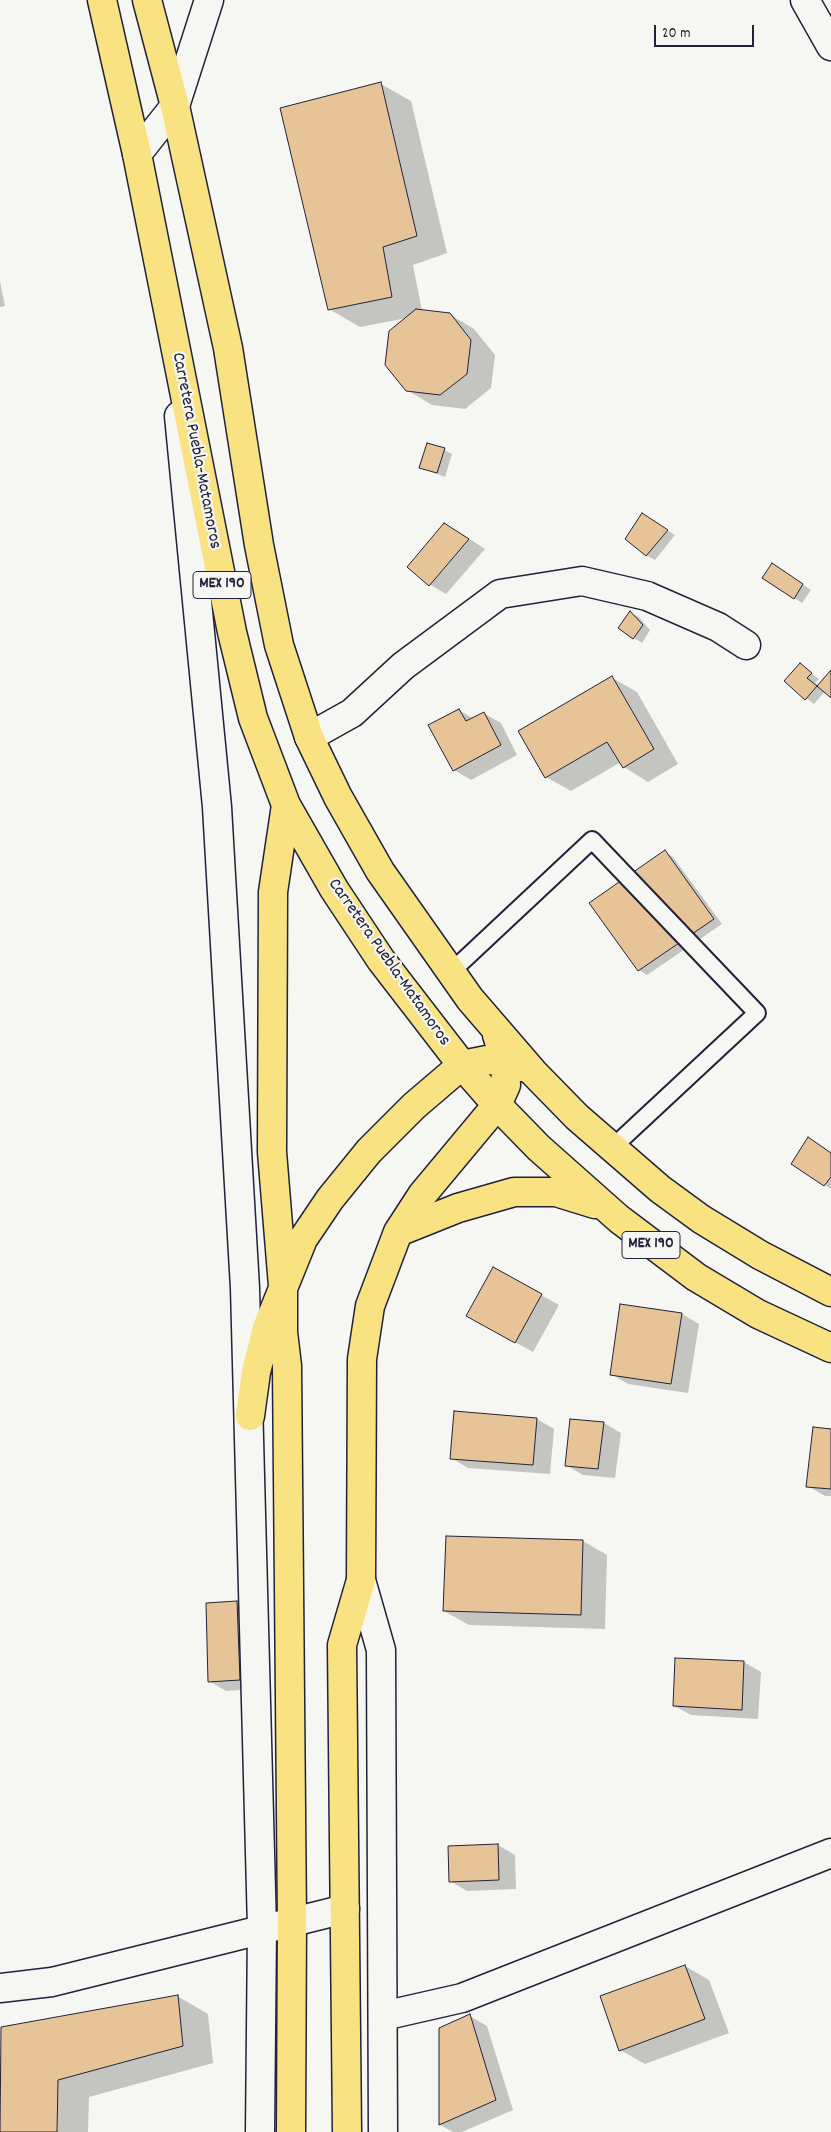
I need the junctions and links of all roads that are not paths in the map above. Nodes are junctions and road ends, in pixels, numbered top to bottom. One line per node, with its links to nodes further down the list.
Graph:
1 (102, 0): 7 (main road, Carretera Puebla-Matamoros / MEX 190)
2 (147, 0): 6 (main road, MEX 190)
3 (209, 0): 6 (street)
4 (805, 0): 5 (street)
5 (831, 46)
6 (175, 106): 7 (street); 10 (main road, MEX 190)
7 (137, 154): 8 (main road, Carretera Puebla-Matamoros / MEX 190)
8 (170, 330): 11 (main road, Carretera Puebla-Matamoros / MEX 190); 24 (street)
9 (746, 645): 10 (street)
10 (309, 737): 12 (main road, MEX 190)
11 (286, 805): 15 (main road, Carretera Puebla-Matamoros / MEX 190); 21 (main road)
12 (450, 972): 13 (main road, MEX 190); 18 (lane)
13 (495, 1028): 14 (main road); 16 (main road, MEX 190)
14 (505, 1061): 15 (main road); 16 (main road); 17 (main road)
15 (462, 1065): 17 (main road, Carretera Puebla-Matamoros / MEX 190); 21 (main road)
16 (533, 1072): 18 (main road, MEX 190)
17 (497, 1105): 19 (main road, Carretera Puebla-Matamoros / MEX 190); 20 (main road)
18 (612, 1148): 22 (main road, MEX 190)
19 (619, 1219): 20 (main road); 23 (main road, Carretera Puebla-Matamoros / MEX 190)
20 (398, 1232): 25 (main road)
21 (283, 1286): 24 (main road); 28 (main road)
22 (831, 1292)
23 (831, 1348)
24 (250, 1416): 29 (street)
25 (361, 1580): 27 (main road); 31 (street)
26 (831, 1853): 31 (street)
27 (344, 1909): 28 (street); 34 (main road)
28 (292, 1921): 29 (street); 33 (main road)
29 (262, 1928): 30 (street); 32 (street)
30 (0, 1988)
31 (383, 2016): 35 (street)
32 (260, 2132)
33 (291, 2132)
34 (347, 2132)
35 (382, 2132)

